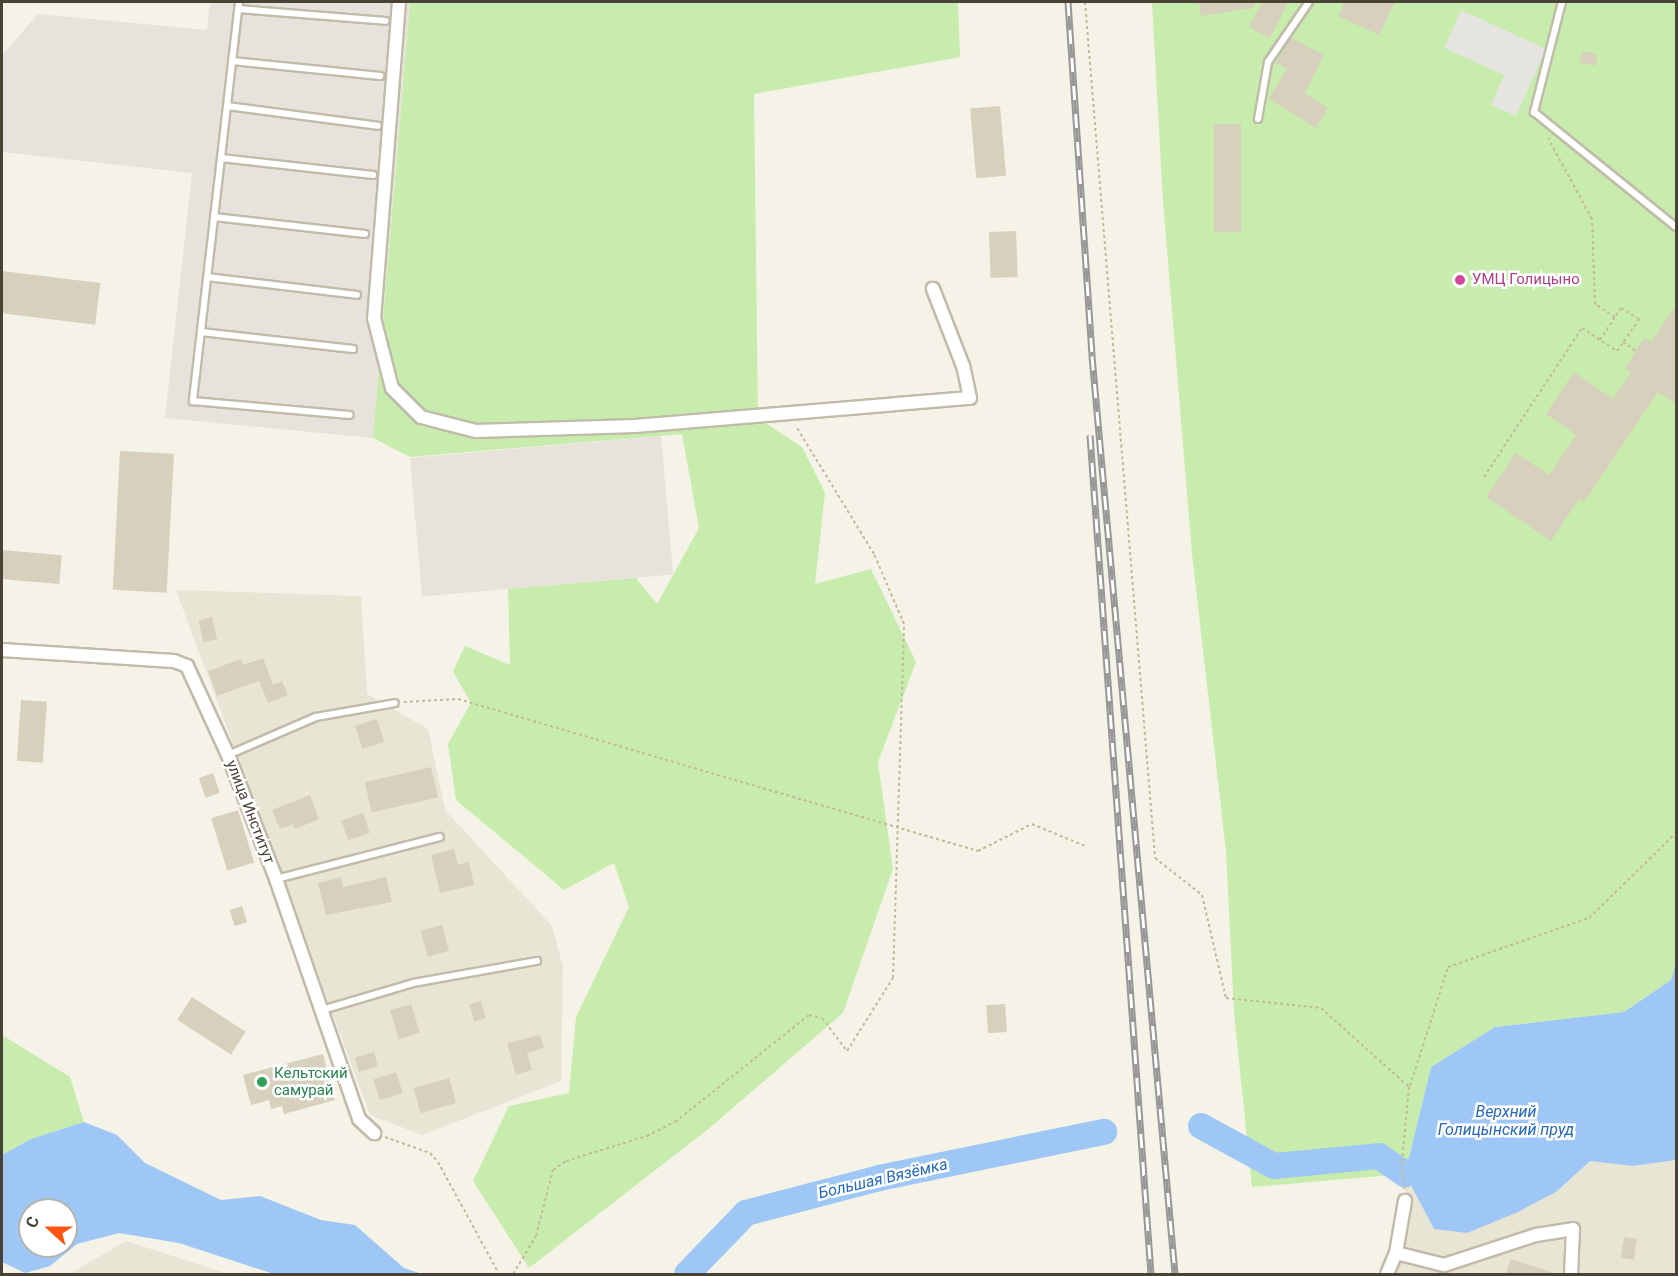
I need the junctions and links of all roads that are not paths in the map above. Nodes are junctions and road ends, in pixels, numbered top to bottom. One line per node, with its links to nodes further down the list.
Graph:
1 (239, 2): 5 (lane)
2 (399, 2): 18 (street)
3 (1309, 2): 10 (lane)
4 (1562, 2): 15 (lane)
5 (238, 9): 6 (lane); 7 (lane)
6 (387, 21)
7 (232, 61): 8 (lane); 9 (lane)
8 (380, 75)
9 (227, 106): 11 (lane); 12 (lane)
10 (1258, 119)
11 (378, 126)
12 (221, 158): 13 (lane); 14 (lane)
13 (374, 175)
14 (214, 217): 16 (lane); 17 (lane)
15 (1677, 226)
16 (365, 234)
17 (207, 277): 19 (lane); 20 (lane)
18 (933, 289)
19 (357, 295)
20 (201, 332): 21 (lane); 22 (lane)
21 (353, 349)
22 (349, 415)
23 (2, 650): 25 (street, улица Институт)
24 (395, 703): 25 (lane)
25 (228, 755): 27 (street, улица Институт)
26 (440, 837): 27 (lane)
27 (276, 879): 29 (street, улица Институт)
28 (537, 961): 29 (lane)
29 (322, 1011): 30 (street, улица Институт)
30 (374, 1133)
31 (1405, 1201): 32 (street)
32 (1396, 1253): 33 (street); 34 (street)
33 (1387, 1275)
34 (1570, 1275)

